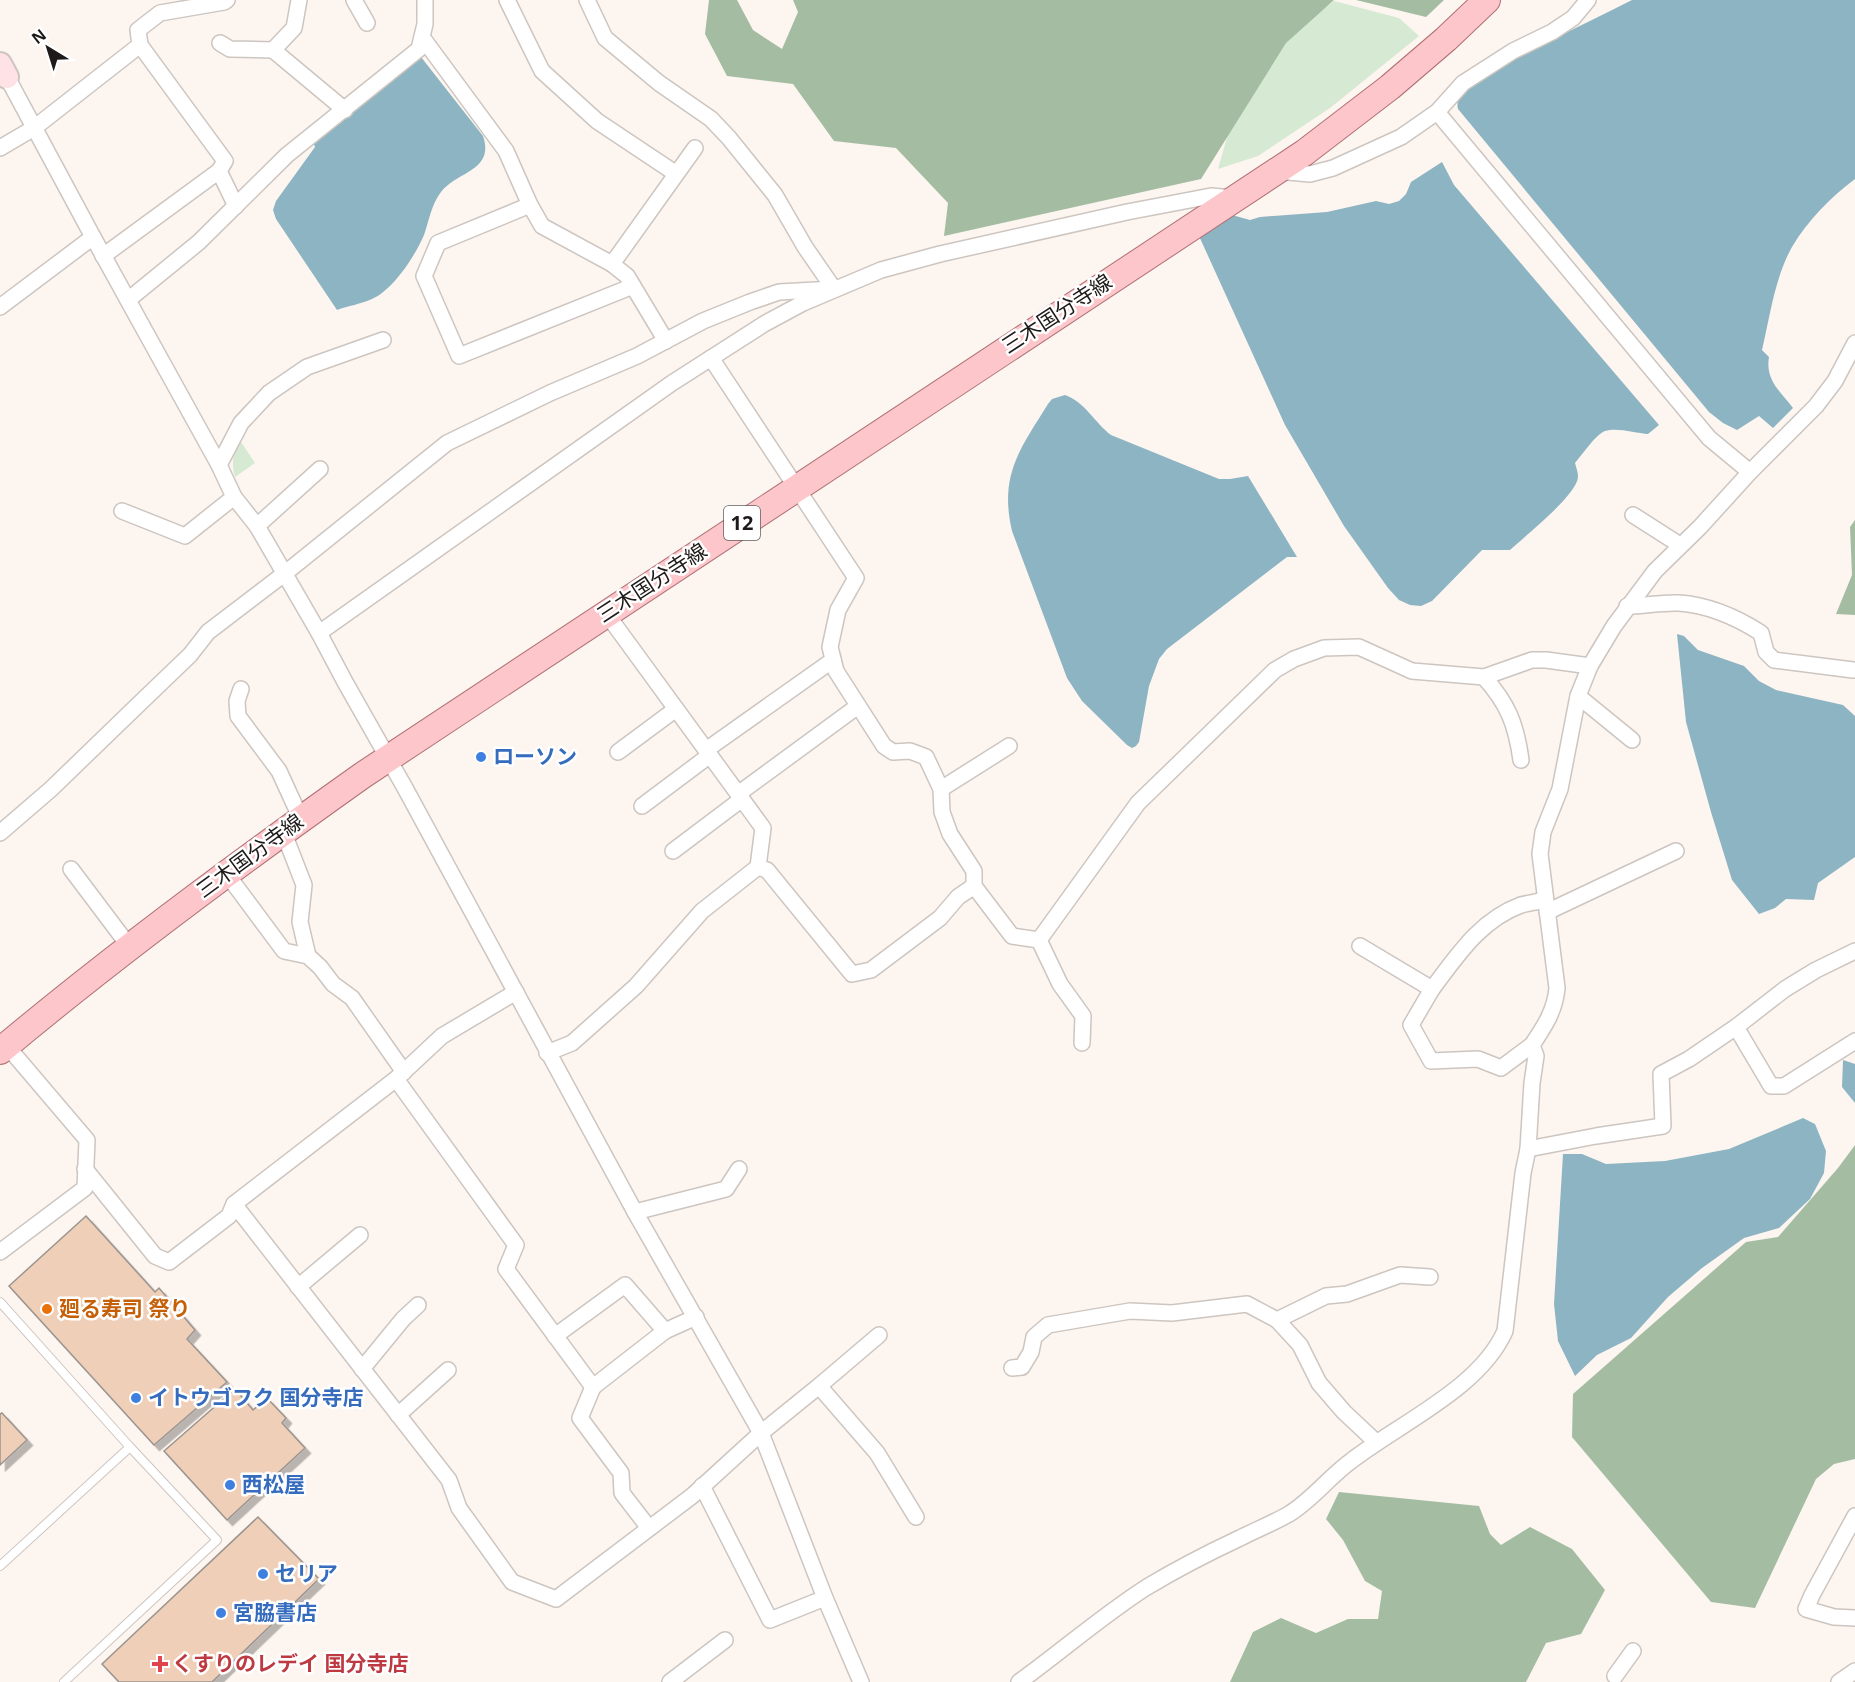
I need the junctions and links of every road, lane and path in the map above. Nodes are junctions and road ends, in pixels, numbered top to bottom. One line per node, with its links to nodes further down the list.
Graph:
1 (227, 0): 12 (street)
2 (299, 0): 13 (street)
3 (354, 0): 9 (street)
4 (425, 0): 10 (street)
5 (507, 0): 22 (street)
6 (587, 0): 30 (street)
7 (1487, 0): 21 (main road, 三木国分寺線 / 12)
8 (1588, 0): 16 (street)
9 (367, 23)
10 (422, 37): 15 (street); 24 (street)
11 (220, 43): 13 (street)
12 (140, 45): 17 (street); 20 (street)
13 (273, 50): 15 (street)
14 (4, 71): 17 (street)
15 (345, 110): 25 (street)
16 (1437, 111): 21 (street); 39 (street)
17 (33, 128): 18 (street); 26 (street)
18 (0, 148)
19 (695, 148): 22 (street)
20 (219, 171): 25 (street); 27 (street)
21 (1277, 171): 23 (main road, 三木国分寺線 / 12)
22 (675, 173): 28 (street)
23 (1233, 198): 30 (street); 40 (main road, 三木国分寺線 / 12)
24 (530, 205): 28 (street); 29 (street)
25 (236, 206): 31 (street)
26 (93, 237): 27 (street); 32 (street)
27 (103, 256): 31 (street)
28 (612, 264): 29 (street)
29 (633, 286): 34 (street)
30 (834, 289): 34 (street); 36 (street)
31 (128, 300): 37 (street)
32 (0, 307)
33 (383, 340): 37 (street)
34 (666, 341): 46 (street)
35 (1855, 342): 39 (street)
36 (711, 358): 40 (street); 49 (street)
37 (219, 465): 41 (street)
38 (320, 470): 44 (street)
39 (1750, 472): 45 (street)
40 (797, 487): 48 (main road, 三木国分寺線 / 12); 50 (street)
41 (234, 497): 42 (street); 44 (street)
42 (122, 511)
43 (1633, 515): 45 (street)
44 (257, 526): 46 (street)
45 (1680, 545): 47 (street)
46 (284, 574): 49 (street); 68 (street)
47 (1628, 606): 51 (street); 52 (street)
48 (606, 613): 57 (street); 62 (main road, 三木国分寺線 / 12)
49 (319, 633): 62 (street)
50 (833, 660): 56 (street); 61 (street)
51 (1590, 666): 53 (street); 55 (street)
52 (1853, 670)
53 (1484, 677): 63 (street); 76 (street)
54 (241, 689): 67 (street)
55 (1578, 696): 58 (street); 75 (street)
56 (858, 706): 64 (street); 65 (street)
57 (676, 709): 60 (street); 61 (street)
58 (1632, 740)
59 (1009, 746): 64 (street)
60 (618, 752)
61 (708, 753): 65 (street); 66 (street)
62 (388, 758): 67 (main road, 三木国分寺線 / 12); 82 (street)
63 (1521, 760)
64 (941, 789): 74 (street)
65 (740, 797): 69 (street); 71 (street)
66 (642, 806)
67 (292, 825): 73 (main road, 三木国分寺線 / 12); 80 (street)
68 (0, 833)
69 (673, 851)
70 (1676, 851): 75 (street)
71 (758, 867): 74 (street); 88 (street)
72 (72, 869): 77 (street)
73 (226, 873): 77 (main road, 三木国分寺線 / 12); 80 (street)
74 (974, 886): 76 (street)
75 (1546, 906): 81 (street); 86 (street)
76 (1039, 940): 85 (street)
77 (129, 946): 87 (main road, 三木国分寺線 / 12)
78 (1360, 946): 81 (street)
79 (1855, 951): 83 (street)
80 (308, 956): 89 (street)
81 (1432, 989): 86 (street)
82 (516, 992): 88 (street); 89 (street)
83 (1736, 1027): 84 (street); 90 (street)
84 (1855, 1041)
85 (1082, 1043)
86 (1532, 1045): 90 (street)
87 (2, 1049): 91 (street)
88 (547, 1053): 94 (street)
89 (400, 1076): 93 (street); 105 (street)
90 (1528, 1149): 113 (street)
91 (85, 1169): 93 (street); 96 (street)
92 (739, 1169): 94 (street)
93 (234, 1204): 98 (street)
94 (635, 1212): 101 (street)
95 (360, 1235): 98 (street)
96 (0, 1252)
97 (1430, 1277): 102 (street)
98 (298, 1287): 107 (street)
99 (0, 1302): 114 (lane)
100 (418, 1305): 107 (street)
101 (696, 1317): 103 (street); 112 (street)
102 (1277, 1320): 106 (street); 113 (street)
103 (666, 1331): 105 (street); 110 (street)
104 (879, 1335): 109 (street)
105 (555, 1336): 110 (street)
106 (1012, 1368)
107 (362, 1369): 111 (street)
108 (448, 1370): 111 (street)
109 (819, 1386): 112 (street); 117 (street)
110 (593, 1387): 118 (street)
111 (398, 1415): 118 (street)
112 (761, 1433): 115 (street); 121 (street)
113 (1376, 1442): 131 (street)
114 (130, 1447): 120 (lane); 128 (lane)
115 (702, 1486): 118 (street); 121 (street)
116 (1855, 1516): 119 (street)
117 (916, 1517)
118 (649, 1528)
119 (1849, 1541): 122 (street)
120 (0, 1566)
121 (825, 1598): 130 (street)
122 (1855, 1618)
123 (725, 1640): 126 (street)
124 (1633, 1652): 127 (street)
125 (1855, 1671): 132 (street)
126 (687, 1677): 129 (street)
127 (1614, 1680)
128 (64, 1682)
129 (670, 1682)
130 (861, 1682)
131 (1019, 1682)
132 (1839, 1682)

